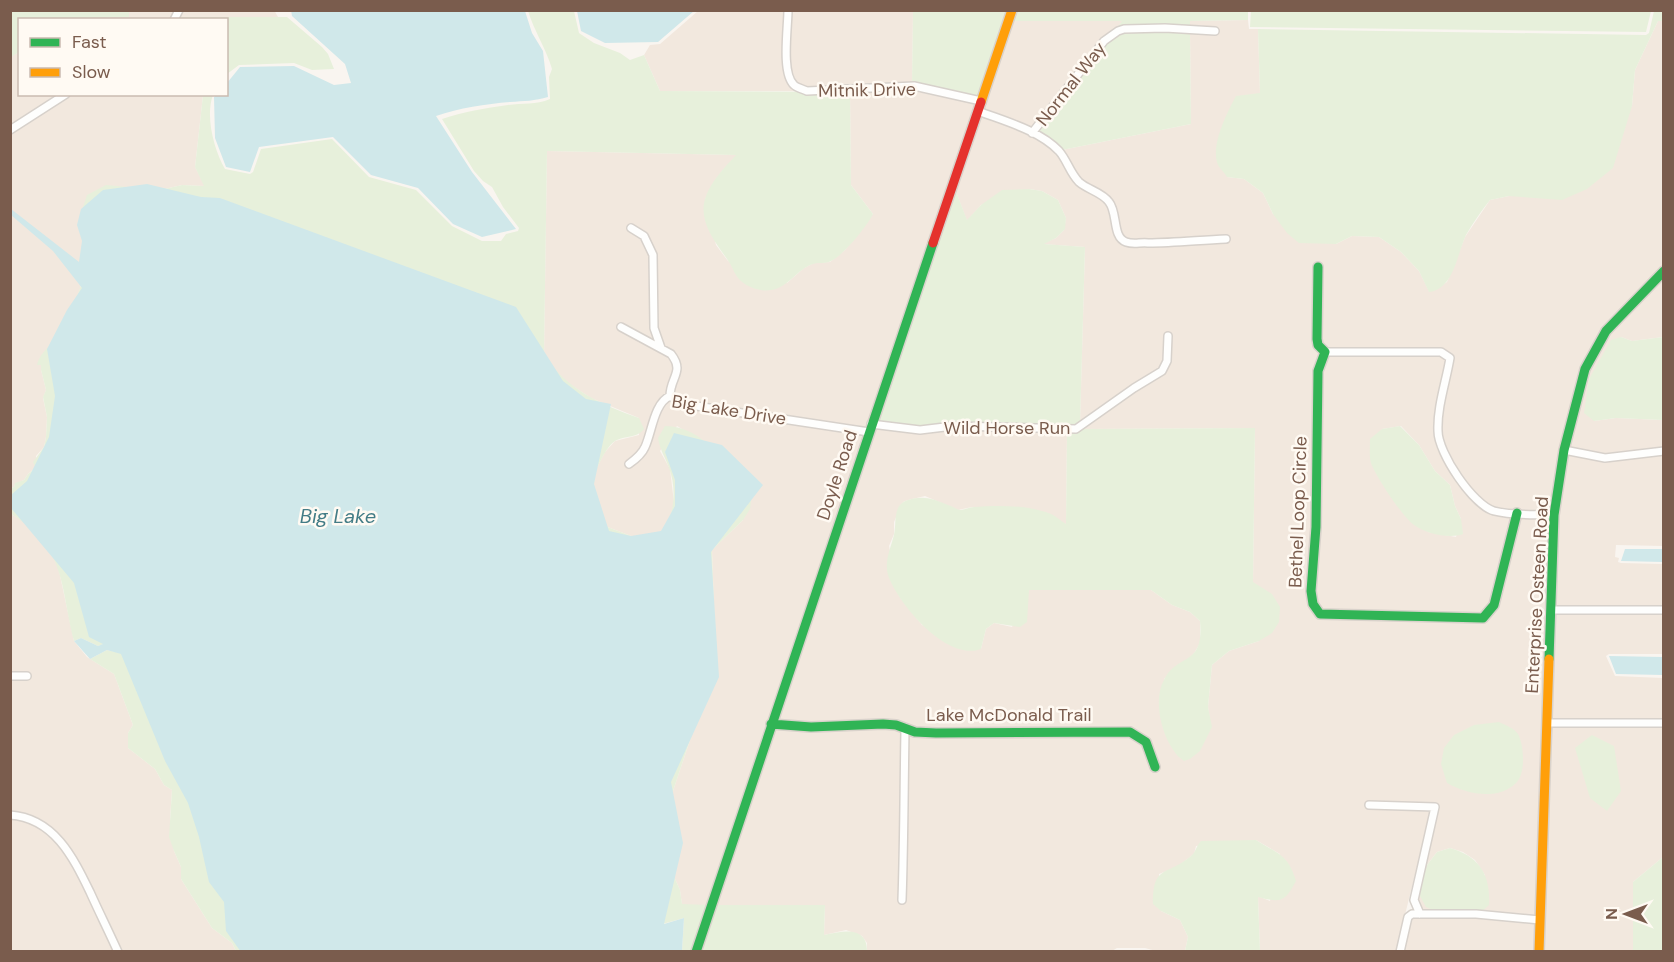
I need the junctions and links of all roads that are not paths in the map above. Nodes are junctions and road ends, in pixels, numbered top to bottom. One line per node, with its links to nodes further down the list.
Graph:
1 (788, 10): 5 (street, Mitnik Drive)
2 (1012, 10): 5 (street, Doyle Road)
3 (1215, 31): 8 (street, Normal Way)
4 (63, 96): 7 (street)
5 (981, 101): 6 (street, Doyle Road)
6 (978, 111): 8 (street); 18 (street, Doyle Road)
7 (10, 130)
8 (1032, 133): 10 (street)
9 (631, 228): 15 (street)
10 (1226, 239)
11 (1318, 267): 16 (street)
12 (1664, 272): 19 (street, Enterprise Osteen Road)
13 (621, 327): 15 (street)
14 (1168, 336): 18 (street, Wild Horse Run)
15 (661, 348): 17 (street)
16 (1325, 352): 22 (street); 22 (street, Bethel Loop Circle)
17 (670, 396): 18 (street, Big Lake Drive); 21 (street, Big Lake Drive)
18 (870, 428): 30 (street, Doyle Road)
19 (1564, 450): 20 (street); 23 (street, Enterprise Osteen Road)
20 (1664, 451)
21 (629, 464)
22 (1517, 513): 23 (street)
23 (1554, 515): 24 (street, Enterprise Osteen Road)
24 (1551, 610): 25 (street); 28 (street, Enterprise Osteen Road)
25 (1664, 610)
26 (10, 676): 27 (street)
27 (27, 676)
28 (1547, 723): 29 (street); 37 (street, Enterprise Osteen Road)
29 (1664, 723)
30 (771, 724): 31 (street, Lake McDonald Trail); 39 (street, Doyle Road)
31 (905, 730): 32 (street, Lake McDonald Trail); 35 (street)
32 (1155, 767)
33 (1369, 805): 36 (street)
34 (10, 815): 38 (street)
35 (902, 900)
36 (1420, 914): 37 (street); 40 (street)
37 (1540, 920): 41 (street, Enterprise Osteen Road)
38 (118, 951)
39 (696, 951)
40 (1400, 951)
41 (1539, 951)

